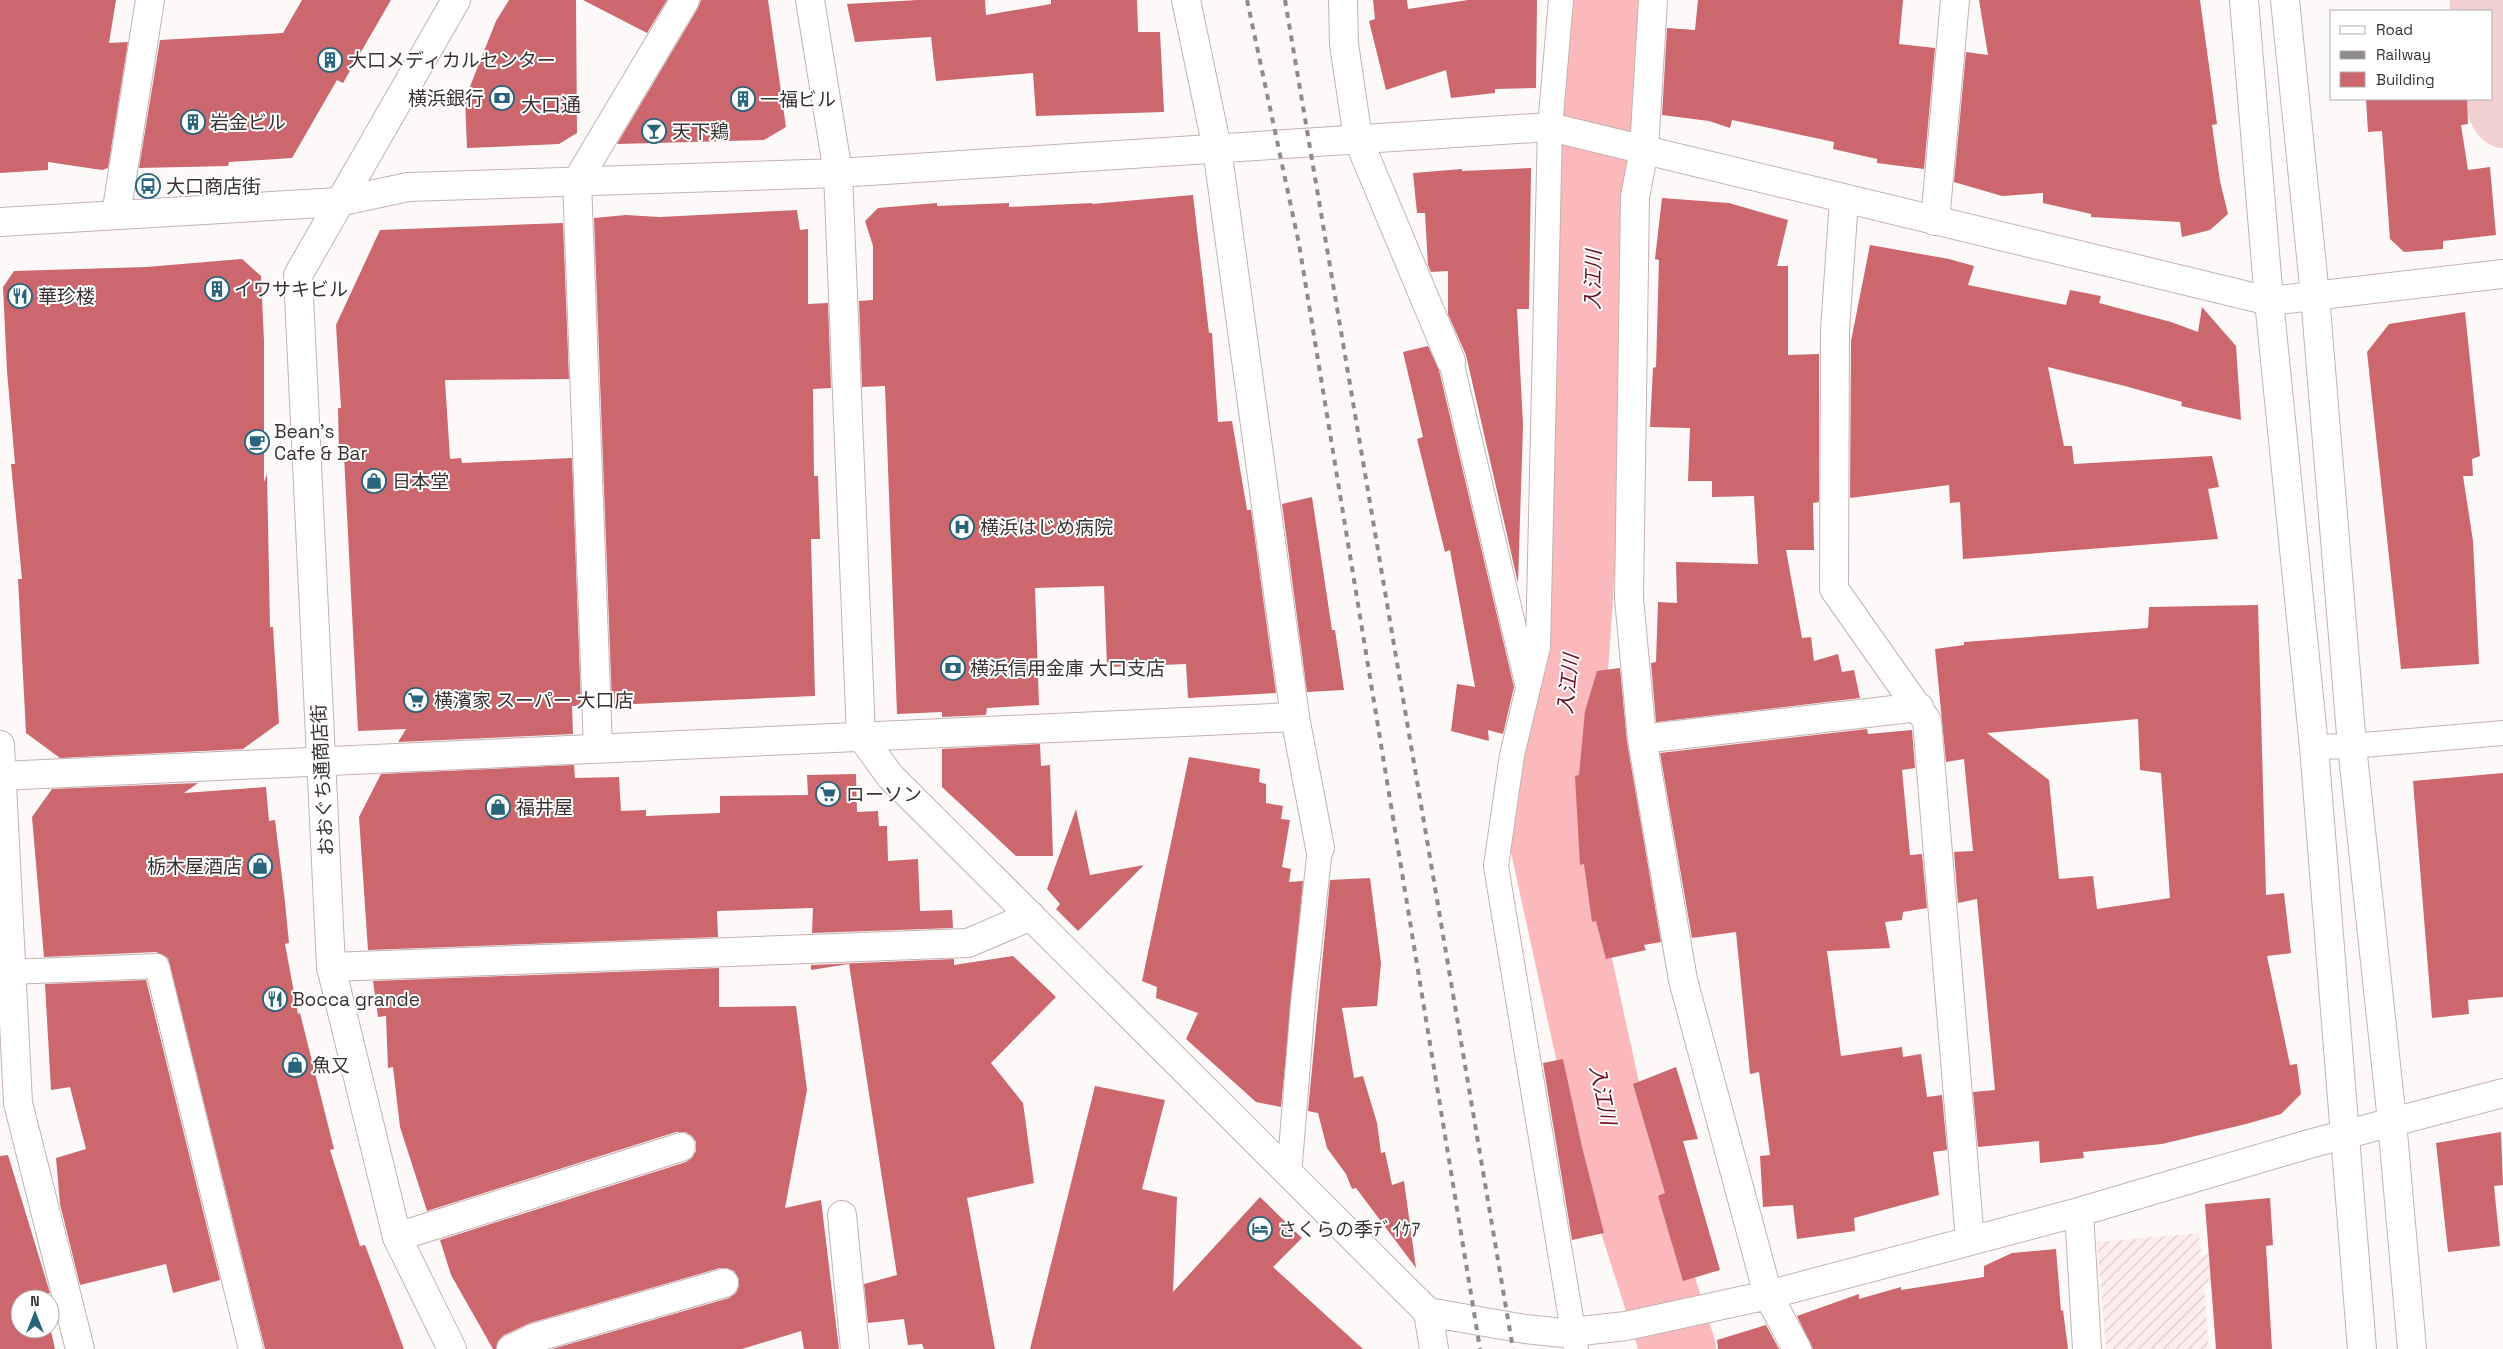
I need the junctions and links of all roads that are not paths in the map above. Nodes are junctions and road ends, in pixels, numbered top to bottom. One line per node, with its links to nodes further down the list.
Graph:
1 (150, 0): 20 (street)
2 (456, 0): 19 (street, おおぐち通商店街)
3 (684, 0): 17 (street)
4 (810, 0): 16 (street)
5 (1186, 0): 14 (street)
6 (1343, 0): 13 (street)
7 (1561, 0): 12 (lane)
8 (1653, 0): 15 (street)
9 (1955, 0): 21 (street)
10 (2244, 0): 25 (street)
11 (2285, 0): 24 (street)
12 (1556, 128): 13 (street); 15 (street); 27 (lane)
13 (1358, 139): 14 (street); 26 (street)
14 (1217, 148): 16 (street); 29 (street)
15 (1644, 150): 18 (street); 32 (street)
16 (838, 172): 17 (street); 31 (street)
17 (576, 181): 19 (street); 36 (street)
18 (1844, 199): 21 (street); 28 (street)
19 (338, 202): 20 (street); 37 (street, おおぐち通商店街)
20 (116, 215): 22 (street)
21 (1935, 221): 25 (street)
22 (0, 222)
23 (2503, 274): 24 (street)
24 (2315, 296): 25 (street); 34 (street)
25 (2269, 301): 35 (street)
26 (1451, 361): 27 (lane)
27 (1528, 687): 56 (lane)
28 (1919, 708): 32 (street); 52 (street)
29 (1295, 717): 31 (street); 39 (street)
30 (2503, 733): 34 (lane)
31 (860, 736): 36 (street); 40 (street)
32 (1642, 739): 54 (street)
33 (0, 745): 38 (street)
34 (2352, 746): 35 (lane); 45 (street)
35 (2314, 747): 46 (street)
36 (598, 748): 37 (street)
37 (320, 761): 38 (street); 41 (street, おおぐち通商店街)
38 (1, 776): 42 (street)
39 (1320, 848): 48 (lane)
40 (1031, 916): 41 (street); 48 (street)
41 (331, 966): 51 (street, おおぐち通商店街)
42 (10, 972): 44 (street); 58 (lane)
43 (2503, 1093): 45 (street)
44 (9, 1105): 57 (street)
45 (2392, 1121): 46 (street); 66 (street)
46 (2344, 1134): 49 (street); 65 (street)
47 (681, 1147): 51 (street)
48 (1290, 1174): 55 (street)
49 (2079, 1212): 52 (street); 64 (street)
50 (842, 1215): 61 (street)
51 (397, 1237): 59 (street, おおぐち通商店街)
52 (1970, 1241): 54 (street)
53 (724, 1283): 60 (street)
54 (1768, 1295): 56 (street); 63 (street)
55 (1428, 1312): 56 (street); 62 (street)
56 (1574, 1340)
57 (80, 1349)
58 (252, 1349)
59 (452, 1349)
60 (511, 1349)
61 (855, 1349)
62 (1434, 1349)
63 (1797, 1349)
64 (2087, 1349)
65 (2362, 1349)
66 (2412, 1349)

